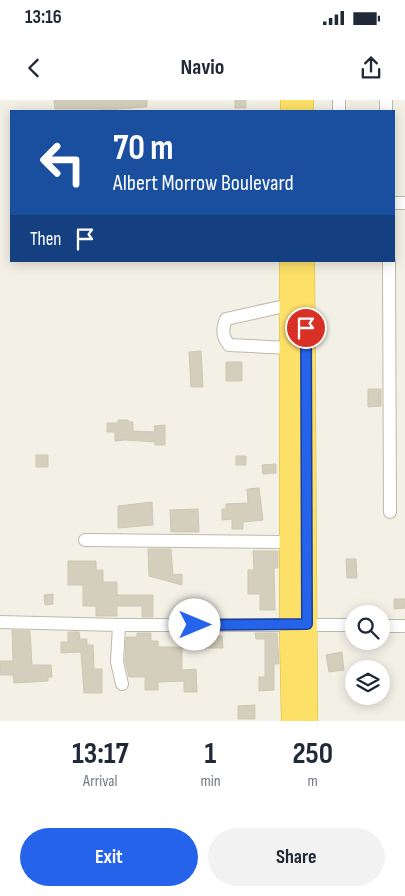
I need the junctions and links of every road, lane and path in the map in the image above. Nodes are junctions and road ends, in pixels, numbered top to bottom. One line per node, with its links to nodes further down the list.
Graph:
1 (289, 262): 4 (highway)
2 (305, 262): 10 (highway)
3 (389, 262): 6 (street)
4 (289, 305): 5 (highway); 5 (street)
5 (289, 348): 8 (highway)
6 (390, 512)
7 (85, 540): 8 (street)
8 (290, 542): 10 (highway)
9 (0, 622): 12 (street)
10 (298, 624): 11 (street); 12 (street); 16 (highway); 17 (highway)
11 (345, 625)
12 (119, 626): 15 (street)
13 (390, 626): 14 (street)
14 (405, 626)
15 (122, 684)
16 (291, 721)
17 (308, 721)

